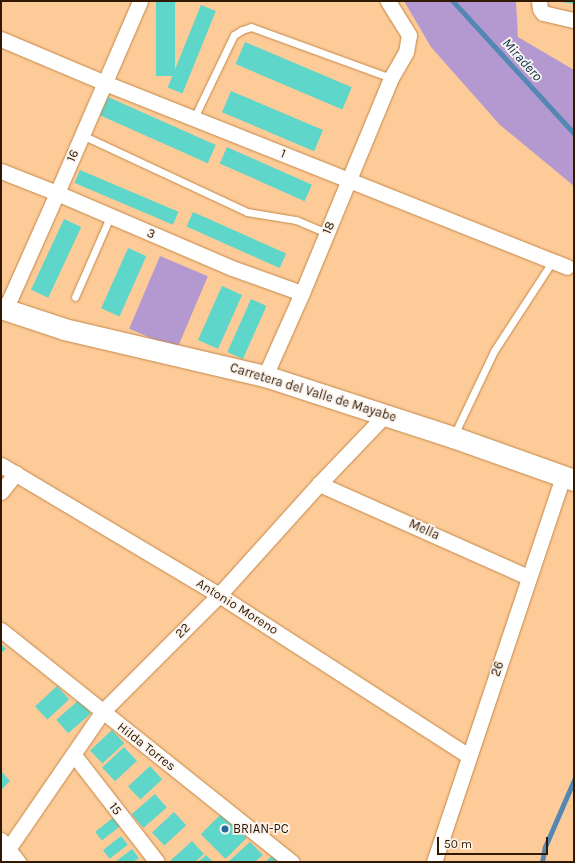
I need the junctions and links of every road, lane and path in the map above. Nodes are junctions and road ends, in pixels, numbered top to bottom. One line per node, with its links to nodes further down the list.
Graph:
1 (140, 1): 7 (street, 16)
2 (388, 1): 6 (street, 18)
3 (539, 1): 4 (street)
4 (574, 20)
5 (1, 39): 7 (street, 1)
6 (391, 78): 8 (lane); 11 (street, 18)
7 (105, 83): 8 (street, 1); 9 (street, 16)
8 (194, 118): 11 (street, 1)
9 (82, 135): 12 (street, 16); 14 (lane)
10 (1, 171): 12 (street, 3)
11 (349, 180): 14 (street, 18); 15 (street, 1)
12 (57, 193): 13 (street, 3); 19 (street, 16)
13 (110, 217): 17 (street, 3); 18 (lane)
14 (327, 232): 17 (street, 18)
15 (552, 262): 16 (street, 1); 22 (lane)
16 (567, 267)
17 (302, 293): 20 (street, 18)
18 (75, 297)
19 (3, 309): 20 (main road, Carretera del Valle de Mayabe)
20 (265, 376): 21 (main road, Carretera del Valle de Mayabe)
21 (385, 415): 22 (main road, Carretera del Valle de Mayabe); 26 (street, 22)
22 (453, 437): 25 (main road, Carretera del Valle de Mayabe)
23 (1, 465): 24 (street, Antonio Moreno)
24 (16, 473): 27 (street); 29 (street, Antonio Moreno)
25 (568, 478): 28 (street, 26)
26 (319, 484): 28 (street, Mella); 29 (street, 22)
27 (1, 492)
28 (528, 577): 33 (street, 26)
29 (219, 595): 31 (street, 22); 33 (street, Antonio Moreno)
30 (1, 630): 31 (street, Hilda Torres)
31 (102, 712): 32 (street, 22); 37 (street, Hilda Torres)
32 (74, 755): 34 (street, 22); 36 (street, 15)
33 (470, 756): 38 (street, 26)
34 (4, 851): 35 (street)
35 (18, 862)
36 (157, 862)
37 (292, 862)
38 (434, 862)

